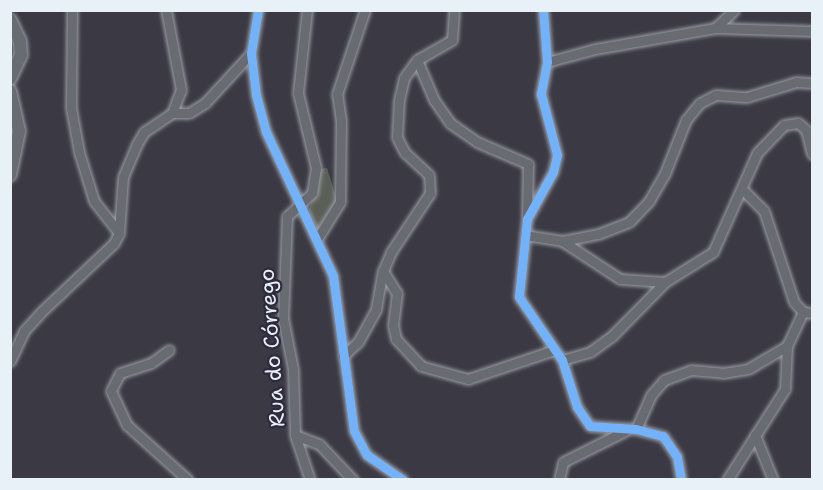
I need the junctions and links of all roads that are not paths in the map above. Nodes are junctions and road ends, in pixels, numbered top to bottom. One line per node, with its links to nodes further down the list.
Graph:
1 (72, 10): 24 (street)
2 (166, 10): 18 (street)
3 (258, 10): 12 (street)
4 (307, 10): 22 (street, Rua do Córrego)
5 (365, 10): 26 (street)
6 (454, 10): 13 (street)
7 (543, 10): 14 (street)
8 (734, 10): 10 (street)
9 (10, 20): 15 (street)
10 (716, 28): 11 (street); 14 (street)
11 (813, 31)
12 (251, 53): 18 (street); 22 (street)
13 (417, 60): 23 (street); 28 (street)
14 (547, 62): 23 (street)
15 (10, 79)
16 (813, 83): 27 (street)
17 (10, 91): 20 (street)
18 (172, 113): 24 (street)
19 (813, 154): 21 (street)
20 (10, 175)
21 (744, 191): 29 (street); 30 (street)
22 (300, 208): 26 (street); 39 (street, Rua do Córrego)
23 (527, 219): 25 (street)
24 (119, 233): 36 (street)
25 (525, 235): 27 (street); 33 (street)
26 (317, 239): 34 (street)
27 (562, 241): 29 (street)
28 (383, 271): 33 (street); 34 (street)
29 (665, 282): 35 (street)
30 (808, 313): 31 (street)
31 (787, 346): 37 (street); 40 (street)
32 (169, 350): 41 (street)
33 (554, 350): 35 (street)
34 (343, 356): 44 (street)
35 (562, 360): 38 (street)
36 (10, 361)
37 (636, 429): 38 (street); 46 (street)
38 (625, 431): 45 (street)
39 (295, 435): 42 (street, Rua do Córrego); 43 (street)
40 (755, 435): 47 (street); 48 (street)
41 (188, 480)
42 (310, 480)
43 (353, 480)
44 (403, 480)
45 (559, 480)
46 (681, 480)
47 (726, 480)
48 (773, 480)

